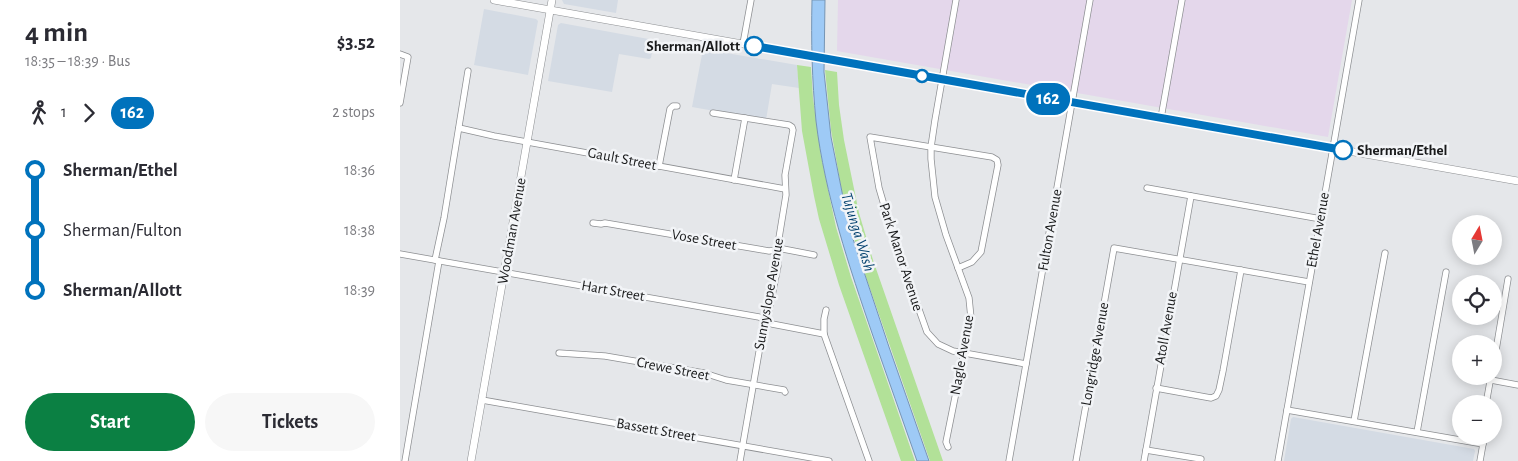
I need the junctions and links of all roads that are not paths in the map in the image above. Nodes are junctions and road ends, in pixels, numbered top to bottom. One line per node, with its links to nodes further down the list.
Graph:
1 (494, 0): 8 (main road)
2 (552, 0): 8 (main road, Woodman Avenue)
3 (751, 0): 9 (street)
4 (956, 0): 12 (street, Nagle Avenue)
5 (1090, 0): 13 (street, Fulton Avenue)
6 (1182, 0): 18 (street)
7 (1359, 0): 22 (street, Ethel Avenue)
8 (550, 10): 9 (main road); 20 (main road, Woodman Avenue)
9 (743, 44): 12 (main road)
10 (400, 54): 14 (street)
11 (468, 71): 19 (street)
12 (941, 80): 13 (main road); 21 (street, Nagle Avenue)
13 (1072, 102): 18 (main road); 49 (street, Fulton Avenue)
14 (400, 103)
15 (674, 106): 23 (street)
16 (713, 113): 17 (street)
17 (745, 118): 24 (street); 27 (street, Sunnyslope Avenue)
18 (1161, 118): 22 (main road)
19 (459, 128): 20 (street, Gault Street); 36 (street)
20 (527, 142): 23 (street, Gault Street); 39 (main road, Woodman Avenue)
21 (931, 147): 37 (street, Nagle Avenue); 37 (street); 48 (street, Park Manor Avenue)
22 (1333, 148): 25 (main road); 29 (street, Ethel Avenue)
23 (659, 166): 24 (street, Gault Street)
24 (734, 180): 27 (street, Gault Street)
25 (1518, 181)
26 (1147, 188): 28 (street)
27 (785, 189): 31 (street, Sunnyslope Avenue)
28 (1191, 196): 29 (street); 35 (street, Atoll Avenue)
29 (1320, 219): 42 (street, Ethel Avenue)
30 (593, 223): 31 (street, Vose Street)
31 (778, 250): 34 (street, Vose Street); 44 (street, Sunnyslope Avenue)
32 (1385, 252): 57 (street)
33 (400, 254): 36 (street, Hart Street)
34 (814, 255)
35 (1179, 259): 38 (street); 53 (street, Atoll Avenue); 71 (street, Longridge Avenue)
36 (437, 260): 39 (street, Hart Street); 65 (street)
37 (958, 268): 48 (street, Nagle Avenue)
38 (1241, 270): 42 (street); 53 (street)
39 (504, 271): 44 (street, Hart Street); 55 (main road, Woodman Avenue)
40 (1446, 272): 58 (street)
41 (1508, 279): 46 (street)
42 (1309, 282): 56 (street, Ethel Avenue)
43 (826, 310): 45 (street)
44 (766, 320): 45 (street, Hart Street); 52 (street, Sunnyslope Avenue)
45 (824, 334): 69 (street)
46 (1499, 335)
47 (559, 353): 52 (street, Crewe Street)
48 (964, 353): 49 (street); 62 (street, Nagle Avenue)
49 (1026, 364): 70 (street, Fulton Avenue)
50 (1502, 380): 51 (street)
51 (1518, 384)
52 (754, 385): 54 (street, Crewe Street); 61 (street, Sunnyslope Avenue)
53 (1156, 388): 63 (street, Atoll Avenue)
54 (785, 392)
55 (482, 400): 61 (street, Bassett Street); 66 (main road, Woodman Avenue)
56 (1287, 410): 57 (street); 73 (street, Ethel Avenue)
57 (1354, 421): 58 (street)
58 (1418, 432): 59 (street)
59 (1452, 438)
60 (1483, 445): 74 (street)
61 (743, 446): 67 (street, Sunnyslope Avenue); 68 (street, Bassett Street)
62 (948, 447)
63 (1146, 450): 64 (street); 72 (street, Atoll Avenue)
64 (1200, 459)
65 (404, 461)
66 (471, 461)
67 (740, 461)
68 (829, 461)
69 (869, 461)
70 (1009, 461)
71 (1076, 461)
72 (1144, 461)
73 (1278, 461)
74 (1480, 461)

